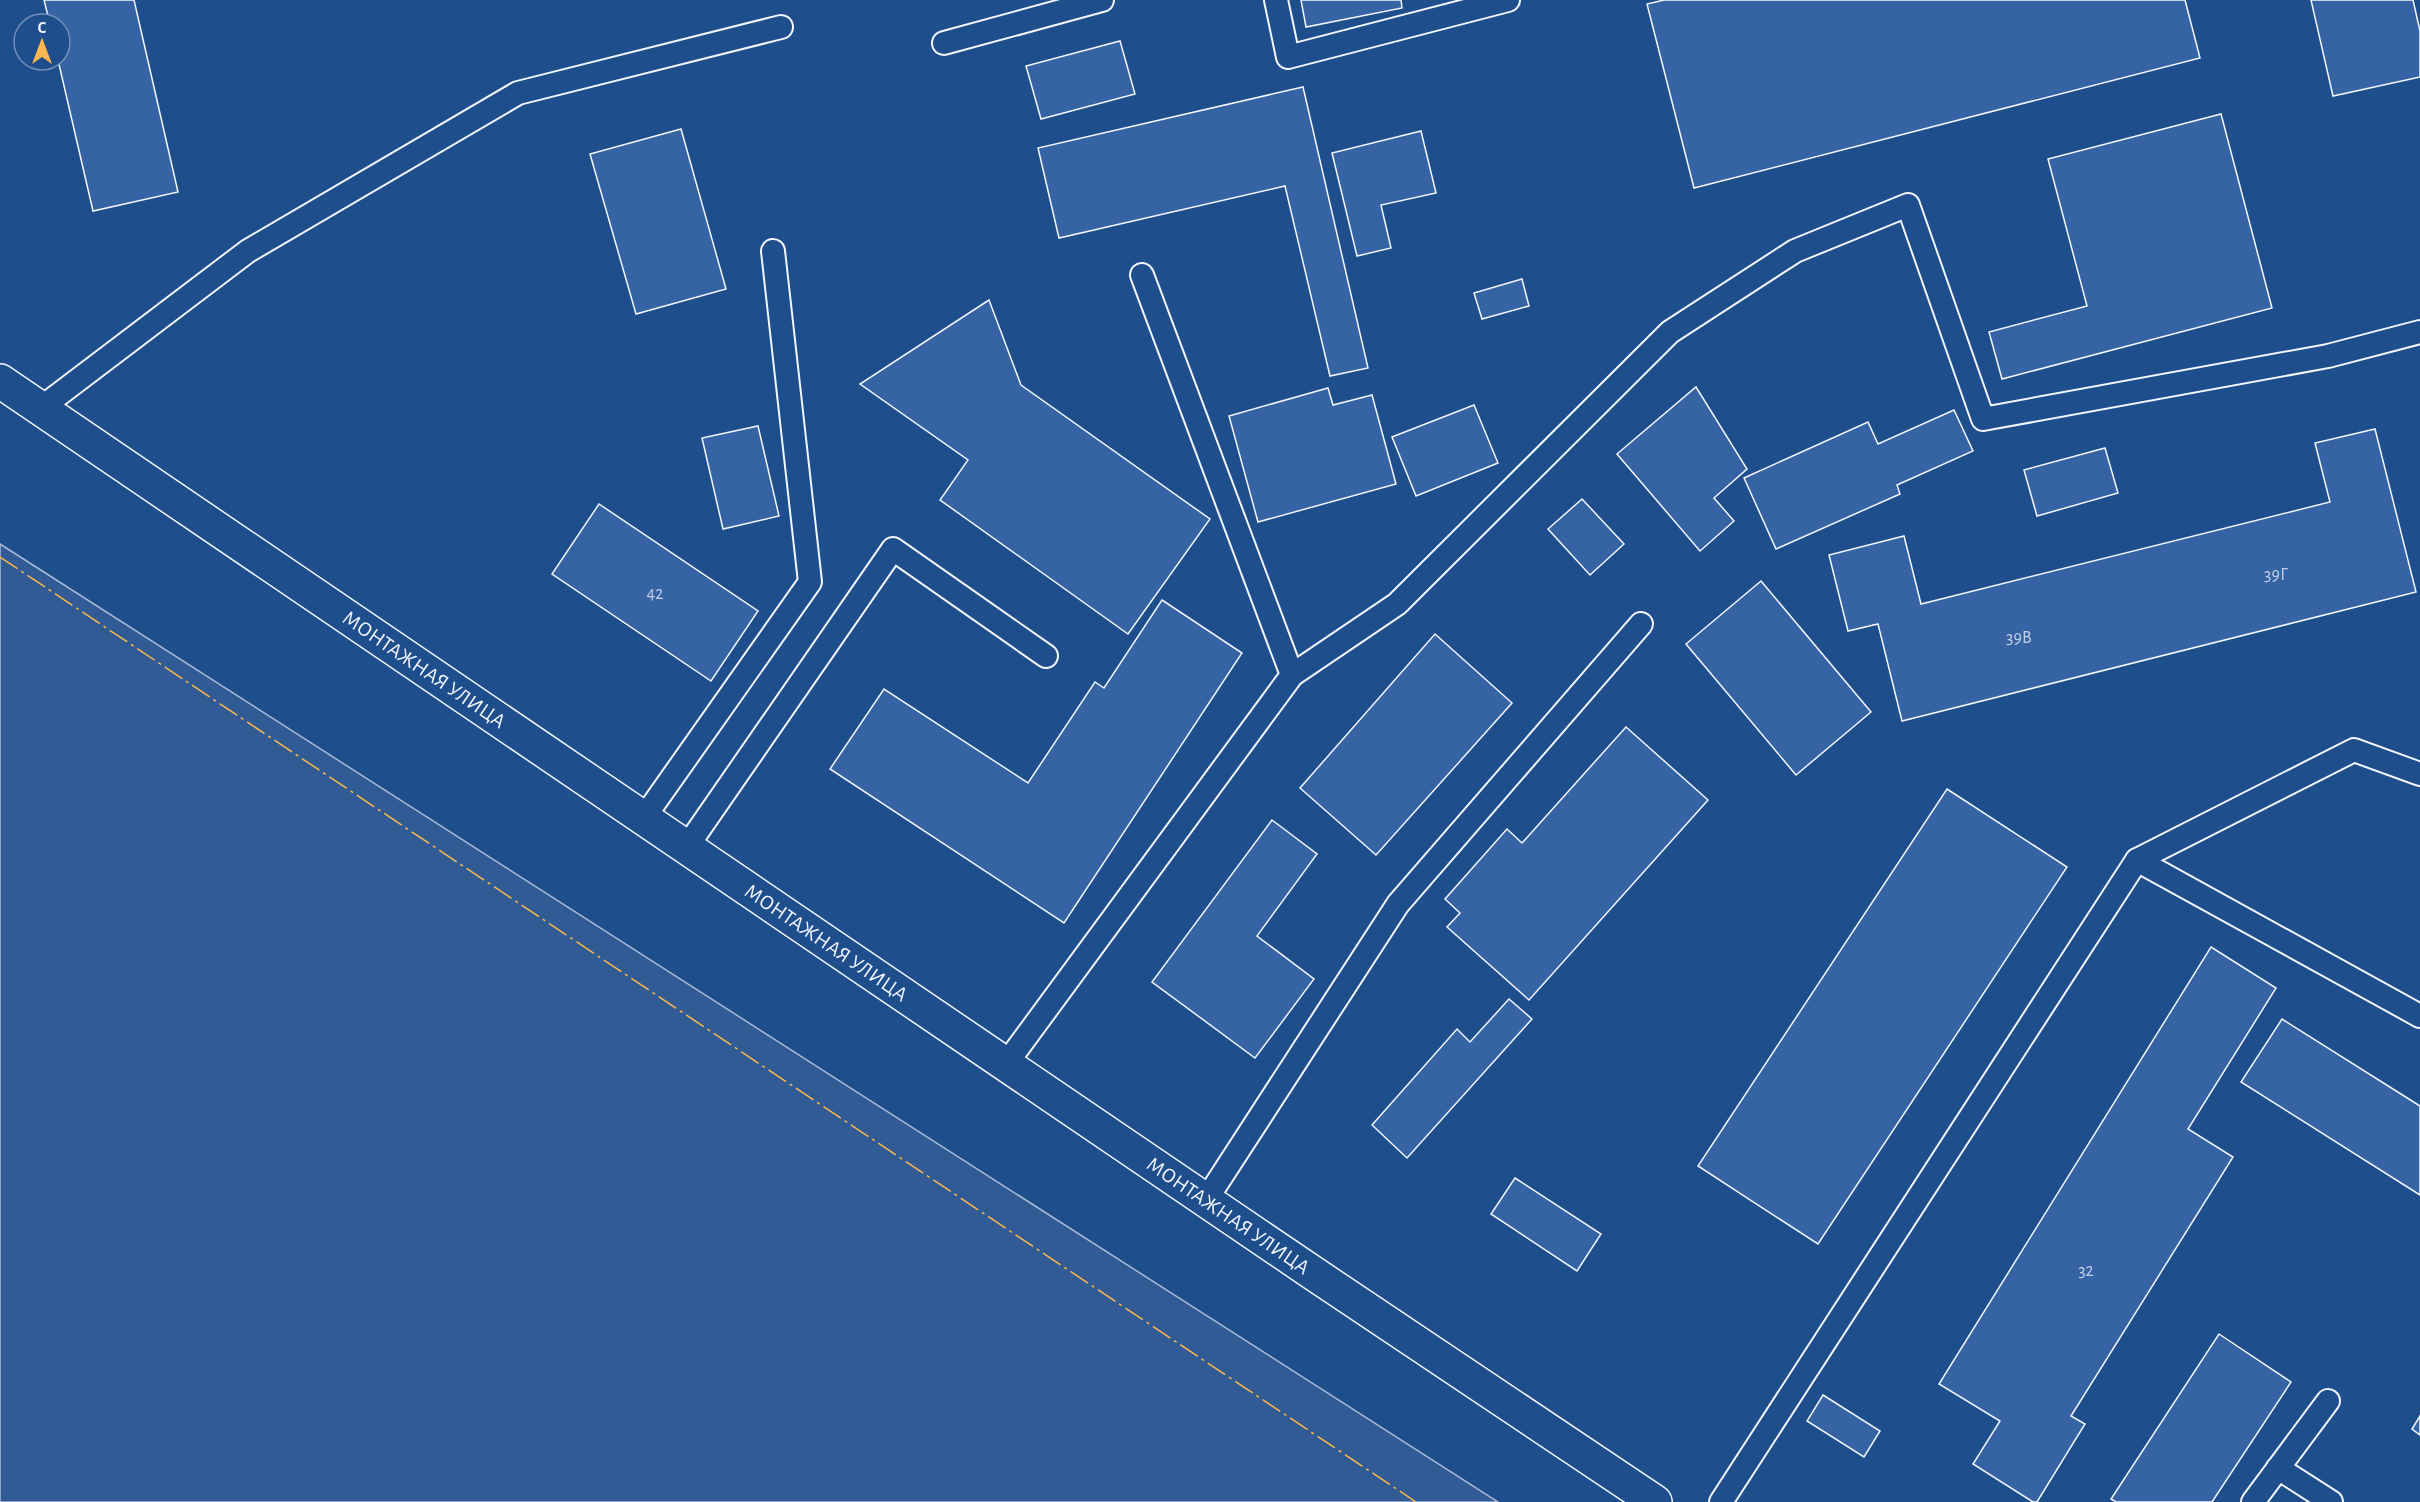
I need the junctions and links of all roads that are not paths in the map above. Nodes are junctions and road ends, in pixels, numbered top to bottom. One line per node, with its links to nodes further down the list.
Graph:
1 (1102, 0): 5 (lane)
2 (1276, 0): 3 (lane)
3 (1508, 0)
4 (781, 27): 10 (lane)
5 (944, 43)
6 (773, 251): 15 (lane)
7 (1142, 275): 13 (lane)
8 (2420, 332): 13 (lane)
9 (0, 381): 10 (street, МОНТАЖНАЯ УЛИЦА)
10 (41, 408): 15 (street, МОНТАЖНАЯ УЛИЦА)
11 (1641, 624): 20 (lane)
12 (1046, 656): 16 (lane)
13 (1292, 675): 19 (lane)
14 (2420, 774): 17 (lane)
15 (643, 819): 16 (street, МОНТАЖНАЯ УЛИЦА)
16 (686, 848): 19 (street, МОНТАЖНАЯ УЛИЦА)
17 (2137, 860): 18 (lane); 24 (lane)
18 (2420, 1016)
19 (1006, 1064): 20 (street, МОНТАЖНАЯ УЛИЦА)
20 (1206, 1200): 23 (street, МОНТАЖНАЯ УЛИЦА)
21 (2328, 1401): 22 (lane)
22 (2278, 1468): 25 (lane); 26 (lane)
23 (1654, 1502)
24 (1720, 1502)
25 (2253, 1502)
26 (2331, 1502)

